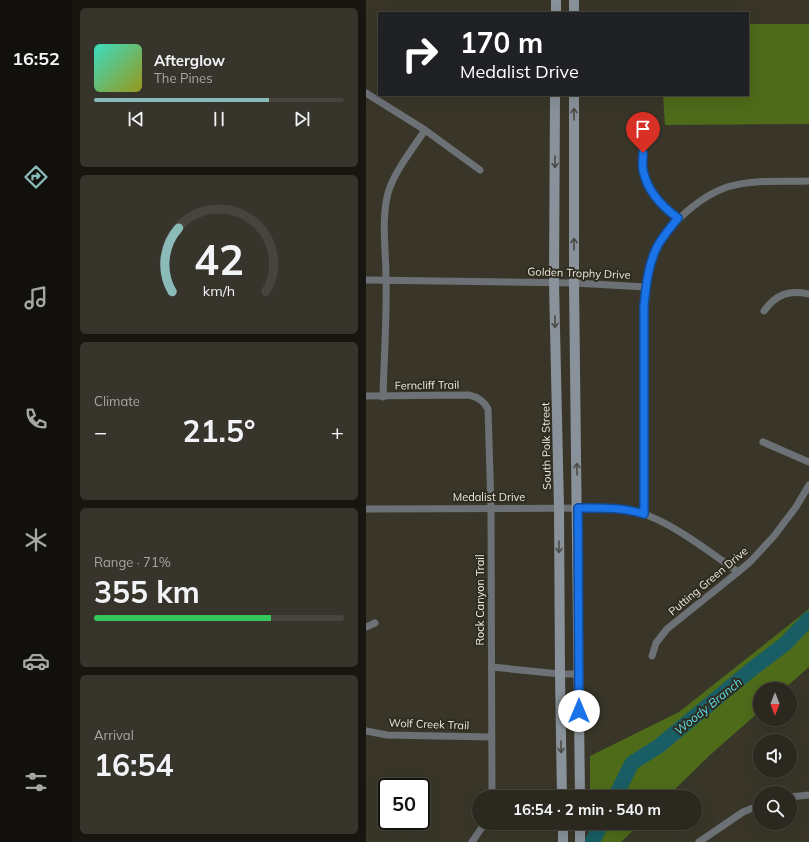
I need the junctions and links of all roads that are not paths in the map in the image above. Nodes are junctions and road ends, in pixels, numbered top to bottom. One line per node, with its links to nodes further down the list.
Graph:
1 (556, 0): 3 (main road)
2 (574, 0): 4 (main road)
3 (556, 12)
4 (574, 12)
5 (366, 93): 8 (street)
6 (556, 96): 15 (main road, South Polk Street, one-way to 15)
7 (574, 96): 16 (main road, one-way to 7)
8 (425, 130): 10 (street); 14 (street)
9 (643, 134): 12 (street)
10 (480, 170)
11 (809, 181): 12 (street, Golden Trophy Drive)
12 (678, 218): 17 (street, Golden Trophy Drive)
13 (366, 280): 14 (street, Golden Trophy Drive)
14 (386, 280): 15 (street, Golden Trophy Drive); 21 (street)
15 (554, 283): 16 (street, Golden Trophy Drive); 27 (main road, South Polk Street, one-way to 27)
16 (574, 283): 17 (street, Golden Trophy Drive); 28 (main road, one-way to 16)
17 (646, 287): 30 (street)
18 (809, 294): 19 (street)
19 (764, 311)
20 (366, 396): 21 (street, Ferncliff Trail)
21 (383, 397): 22 (street, Ferncliff Trail)
22 (486, 404): 26 (street, Rock Canyon Trail)
23 (763, 442): 24 (street)
24 (809, 462)
25 (809, 485): 31 (street, Putting Green Drive)
26 (491, 508): 27 (street, Medalist Drive); 29 (street, Medalist Drive); 35 (street, Rock Canyon Trail)
27 (559, 508): 28 (street, Medalist Drive); 36 (main road, South Polk Street, one-way to 36)
28 (578, 508): 30 (street, Medalist Drive); 37 (main road)
29 (366, 509)
30 (644, 514): 31 (street, Medalist Drive)
31 (738, 572): 34 (street, Putting Green Drive)
32 (375, 623): 33 (street)
33 (366, 627)
34 (652, 656)
35 (492, 667): 36 (street); 39 (street, Rock Canyon Trail)
36 (560, 674): 37 (street); 41 (main road, South Polk Street, one-way to 41)
37 (579, 674): 42 (main road)
38 (366, 731): 39 (street, Wolf Creek Trail)
39 (492, 737): 40 (street, Rock Canyon Trail)
40 (492, 790)
41 (562, 790)
42 (580, 790)
43 (809, 795): 44 (street)
44 (797, 796)
45 (753, 808): 50 (street)
46 (480, 830): 48 (street)
47 (580, 830): 49 (main road)
48 (472, 842)
49 (580, 842)
50 (699, 842)

